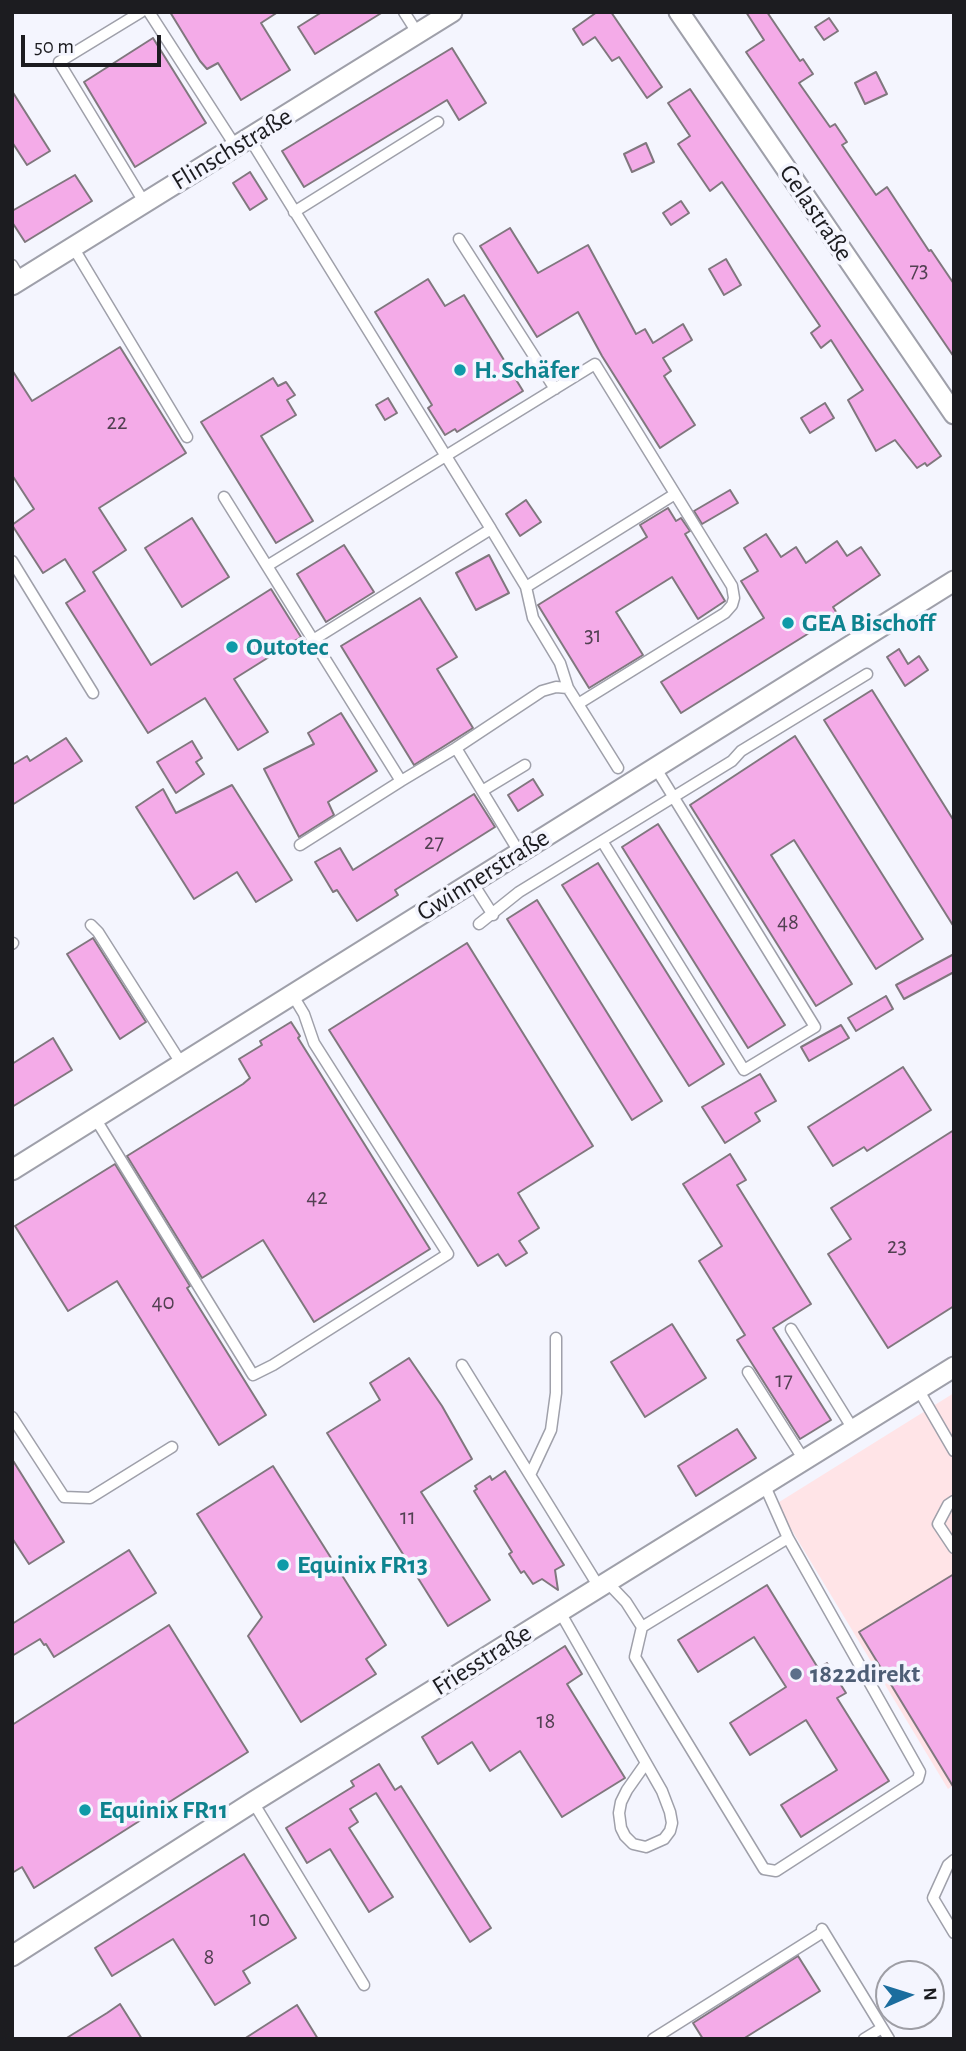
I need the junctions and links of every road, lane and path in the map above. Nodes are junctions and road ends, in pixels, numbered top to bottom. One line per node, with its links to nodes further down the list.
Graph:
1 (141, 12): 9 (lane)
2 (149, 12): 8 (lane)
3 (404, 12): 6 (lane)
4 (452, 12): 6 (street, Flinschstraße)
5 (679, 12): 15 (street, Gelastraße)
6 (418, 34): 8 (street, Flinschstraße)
7 (438, 122): 10 (lane)
8 (243, 143): 9 (street, Flinschstraße); 10 (lane)
9 (144, 202): 12 (street, Flinschstraße)
10 (294, 212): 17 (lane)
11 (459, 239): 14 (lane)
12 (73, 247): 13 (street, Flinschstraße); 16 (lane)
13 (15, 277)
14 (555, 389): 17 (lane); 18 (lane)
15 (954, 414)
16 (187, 437)
17 (446, 457): 20 (lane); 22 (lane)
18 (675, 494): 24 (lane); 29 (lane)
19 (224, 497): 22 (lane)
20 (491, 529): 24 (lane); 25 (lane)
21 (12, 561): 28 (lane)
22 (267, 566): 25 (lane)
23 (954, 581): 32 (street, Gwinnerstraße)
24 (526, 587): 27 (lane)
25 (313, 640): 34 (lane)
26 (867, 674): 36 (lane)
27 (568, 688): 29 (lane); 30 (lane)
28 (93, 693)
29 (578, 704): 33 (lane)
30 (456, 748): 34 (lane); 35 (lane)
31 (525, 765): 35 (lane)
32 (654, 767): 36 (lane); 39 (street, Gwinnerstraße)
33 (618, 768)
34 (401, 782): 38 (lane)
35 (482, 791): 39 (lane)
36 (673, 798): 37 (lane); 37 (lane)
37 (602, 841): 41 (lane)
38 (300, 845)
39 (519, 852): 40 (street, Gwinnerstraße)
40 (472, 882): 41 (lane); 44 (street, Gwinnerstraße)
41 (493, 915): 42 (lane)
42 (479, 924)
43 (92, 925): 45 (lane)
44 (292, 994): 45 (street, Gwinnerstraße); 46 (lane)
45 (181, 1063): 46 (street, Gwinnerstraße)
46 (95, 1118): 47 (street, Gwinnerstraße)
47 (12, 1170)
48 (791, 1329): 55 (lane)
49 (556, 1338): 59 (lane)
50 (462, 1365): 59 (lane)
51 (954, 1367): 53 (street, Friesstraße)
52 (748, 1372): 58 (lane)
53 (918, 1389): 55 (street, Friesstraße); 57 (lane)
54 (12, 1417): 56 (lane)
55 (853, 1429): 58 (street, Friesstraße)
56 (172, 1447)
57 (954, 1451)
58 (804, 1460): 60 (street, Friesstraße)
59 (530, 1475): 64 (lane)
60 (764, 1485): 62 (lane); 64 (street, Friesstraße)
61 (954, 1501): 63 (lane)
62 (788, 1538): 66 (lane); 66 (lane)
63 (954, 1548)
64 (603, 1585): 65 (street, Friesstraße); 66 (lane)
65 (560, 1612): 67 (lane); 68 (street, Friesstraße)
66 (642, 1627)
67 (646, 1762): 67 (lane)
68 (253, 1802): 71 (street, Friesstraße); 72 (lane)
69 (954, 1860): 70 (lane)
70 (954, 1933)
71 (12, 1956)
72 (364, 1985)
73 (875, 2017): 74 (lane)
74 (653, 2039)

